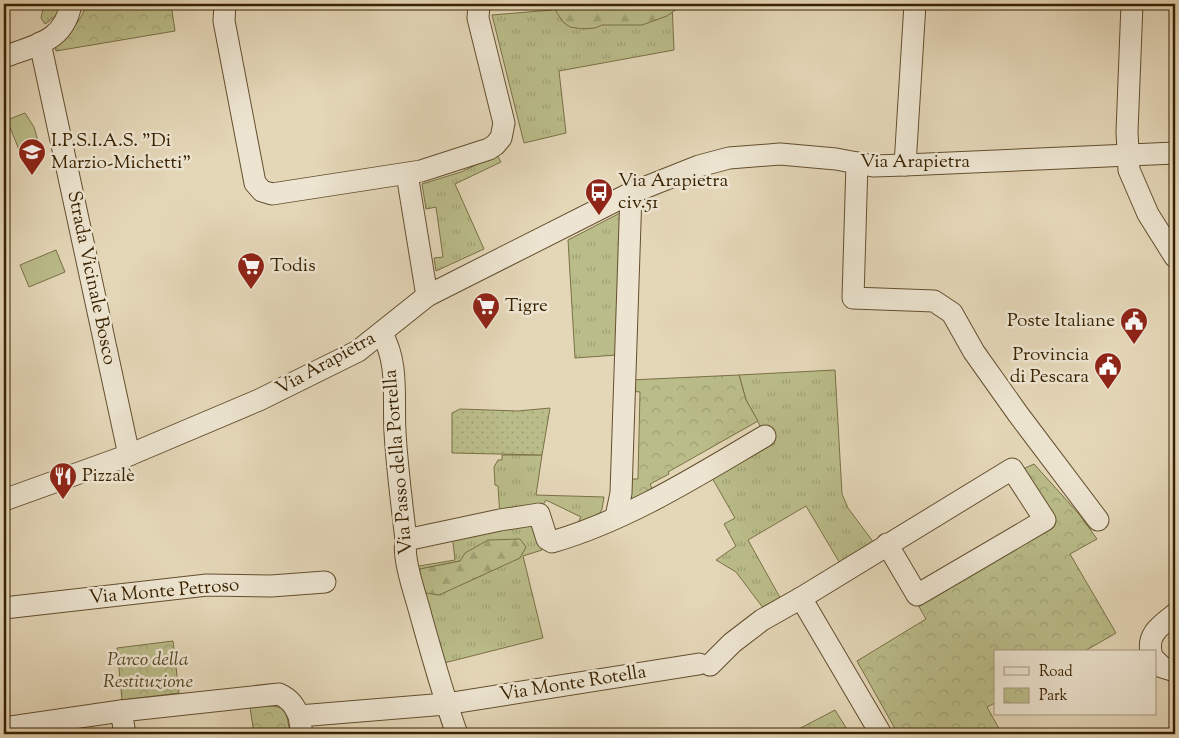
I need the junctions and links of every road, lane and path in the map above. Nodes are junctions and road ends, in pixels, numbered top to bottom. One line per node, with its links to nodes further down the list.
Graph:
1 (70, 4): 6 (street)
2 (225, 4): 12 (street)
3 (479, 4): 12 (street)
4 (915, 4): 11 (street)
5 (1132, 4): 9 (street)
6 (40, 43): 7 (street); 18 (street, Strada Vicinale Bosco)
7 (4, 57)
8 (1175, 153): 9 (street, Via Arapietra)
9 (1128, 155): 11 (street, Via Arapietra); 14 (street)
10 (857, 163): 11 (street, Via Arapietra); 13 (street, Via Arapietra); 21 (street)
11 (905, 166)
12 (407, 174): 15 (street)
13 (632, 193): 15 (street, Via Arapietra); 20 (street)
14 (1175, 256)
15 (428, 296): 16 (street, Via Arapietra)
16 (382, 334): 18 (street, Via Arapietra); 22 (street, Via Passo della Portella)
17 (765, 436): 20 (street)
18 (129, 455): 19 (street, Via Arapietra)
19 (4, 500)
20 (618, 507): 22 (street)
21 (1098, 520)
22 (406, 540): 31 (street, Via Passo della Portella)
23 (887, 544): 23 (street); 25 (street)
24 (325, 582): 26 (street, Via Monte Petroso)
25 (801, 598): 31 (street, Via Monte Rotella); 37 (street)
26 (4, 608)
27 (1175, 614): 28 (street)
28 (1152, 650)
29 (1156, 661): 30 (street)
30 (1175, 671)
31 (446, 704): 33 (street, Via Monte Rotella); 36 (street, Via Passo della Portella)
32 (121, 711): 33 (street); 34 (street); 35 (street)
33 (300, 725)
34 (4, 728)
35 (125, 734)
36 (457, 734)
37 (881, 734)

